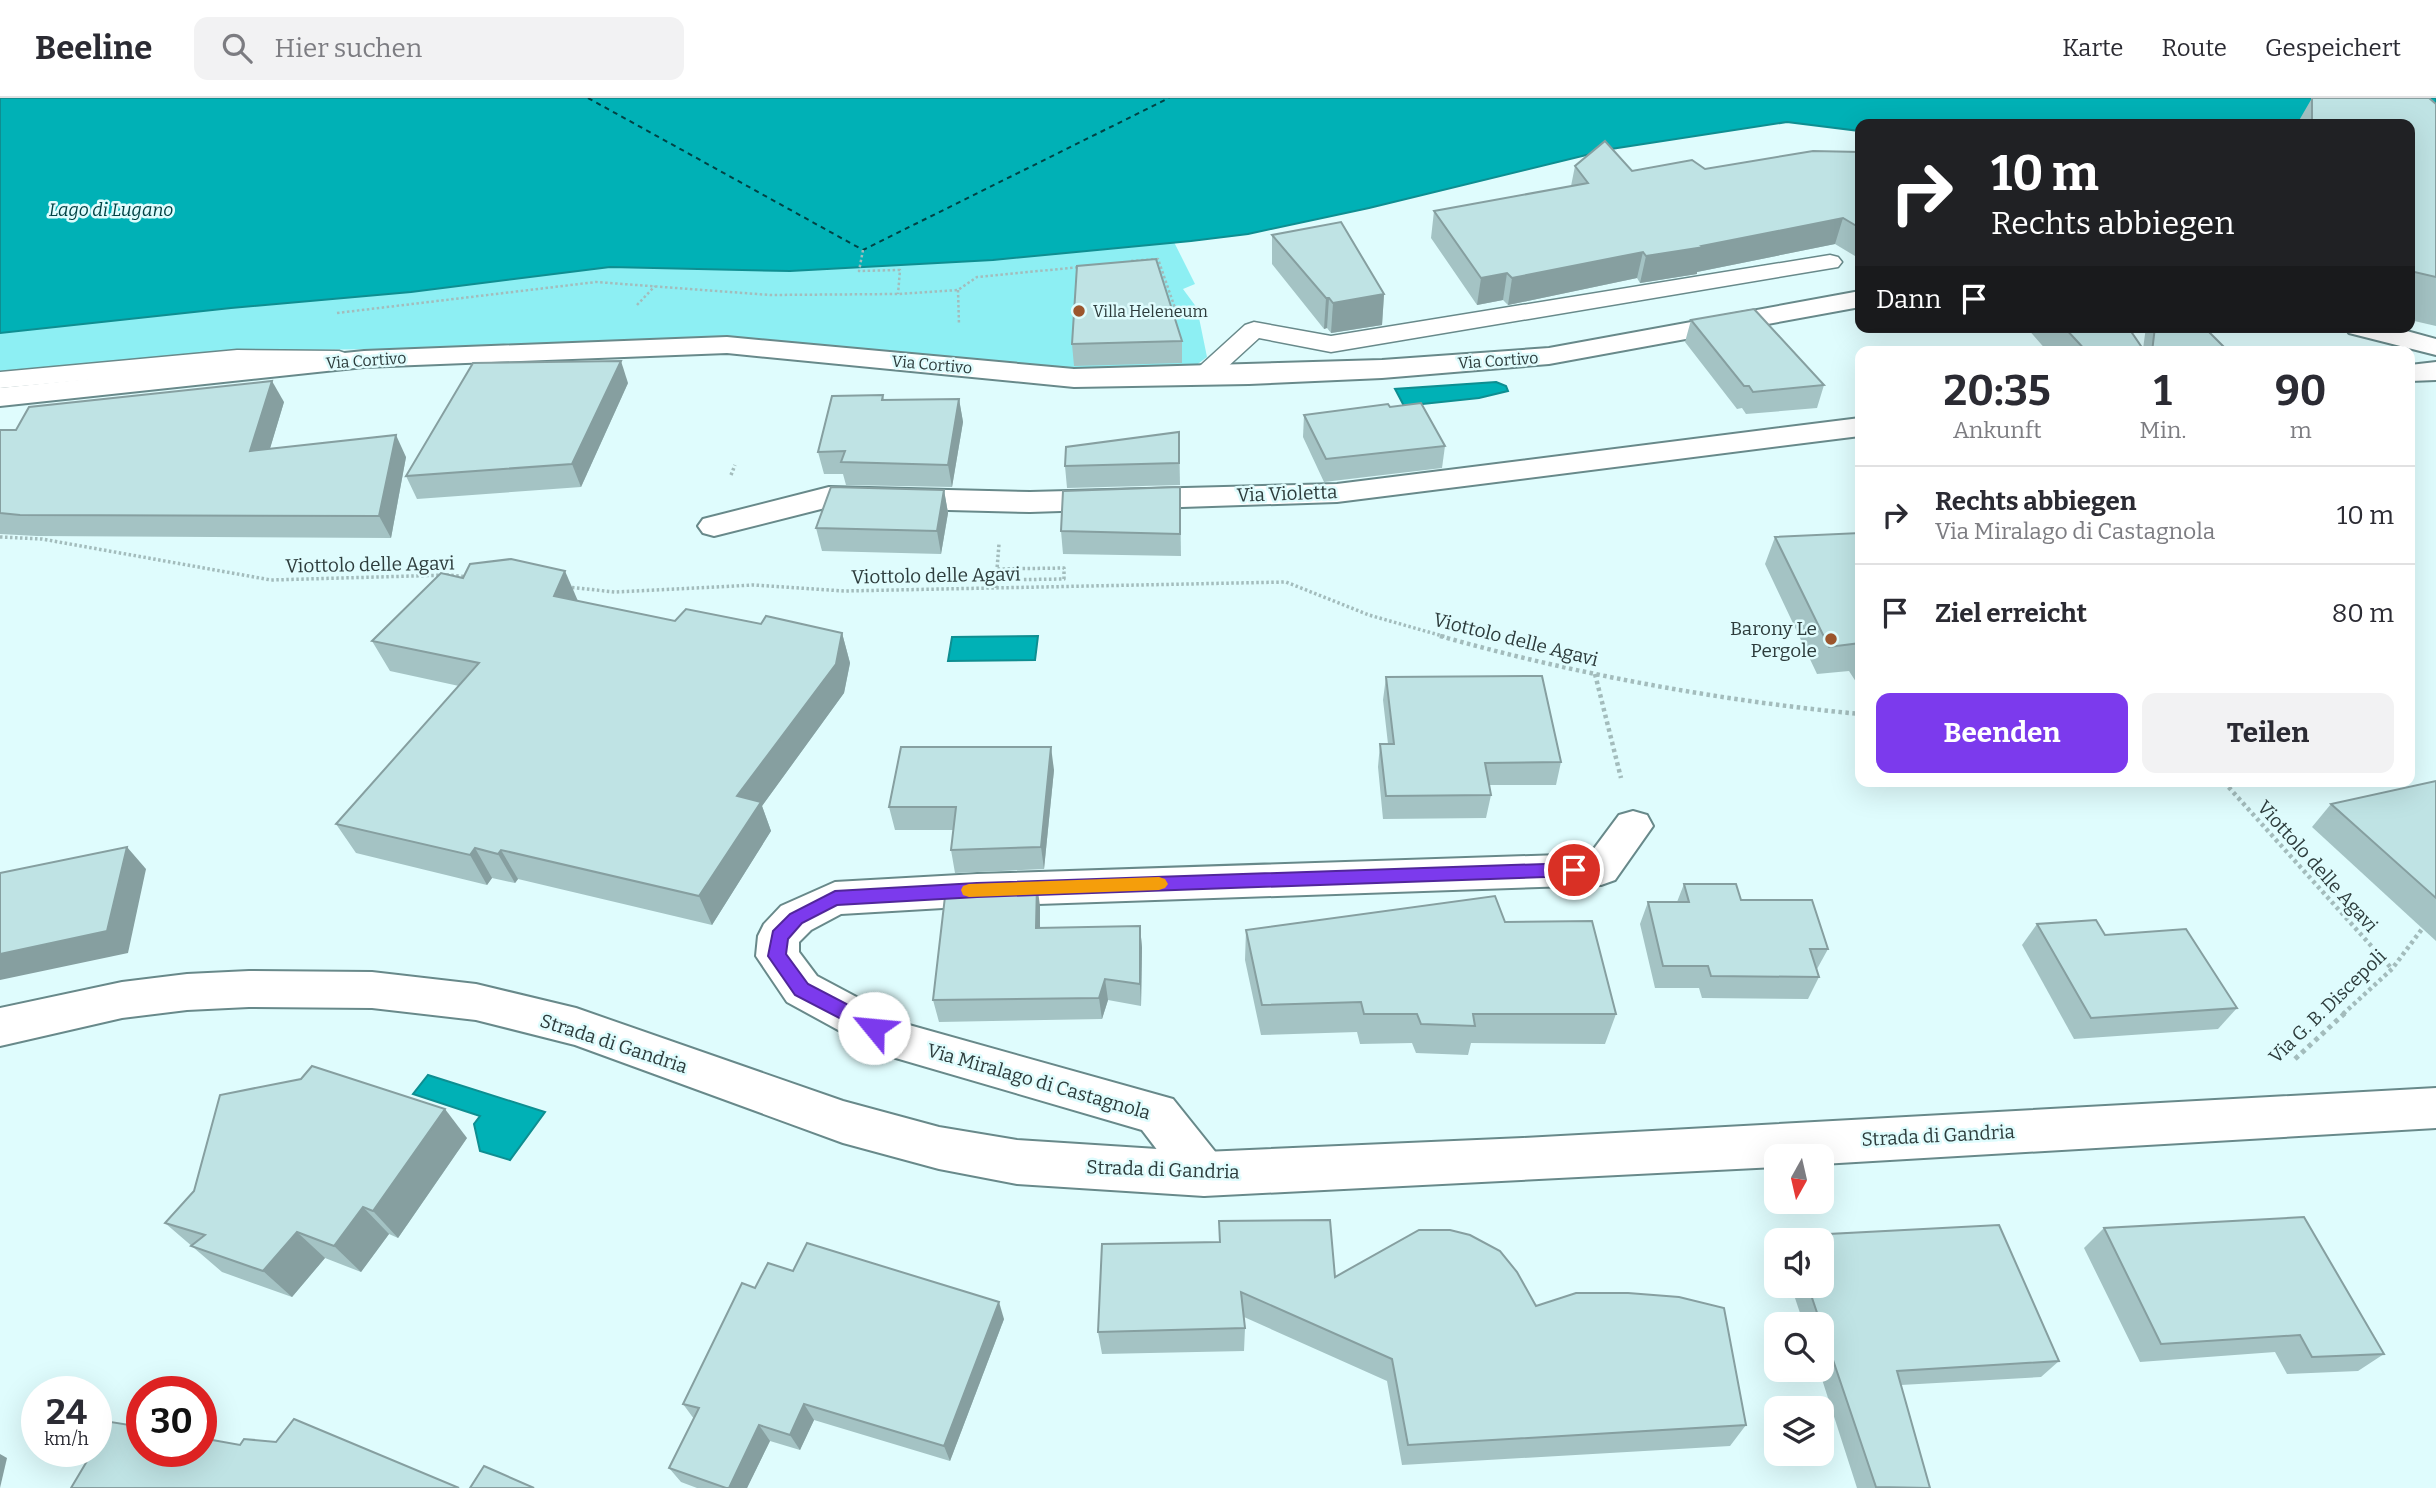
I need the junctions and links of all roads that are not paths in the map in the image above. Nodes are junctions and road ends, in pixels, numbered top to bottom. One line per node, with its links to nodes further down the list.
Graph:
1 (1830, 262): 8 (lane)
2 (1855, 300): 8 (street, Via Cortivo)
3 (2382, 333): 4 (street)
4 (2436, 347)
5 (364, 359): 8 (street, Via Cortivo); 9 (lane); 10 (street, Via Cortivo)
6 (2436, 371): 7 (street)
7 (2415, 373)
8 (1203, 375)
9 (0, 380)
10 (0, 397)
11 (1855, 428): 12 (street, Via Violetta)
12 (714, 526)
13 (1633, 826): 16 (street, Via Miralago di Castagnola)
14 (0, 1027): 16 (street, Strada di Gandria)
15 (2436, 1108): 16 (street, Strada di Gandria)
16 (1204, 1174)

